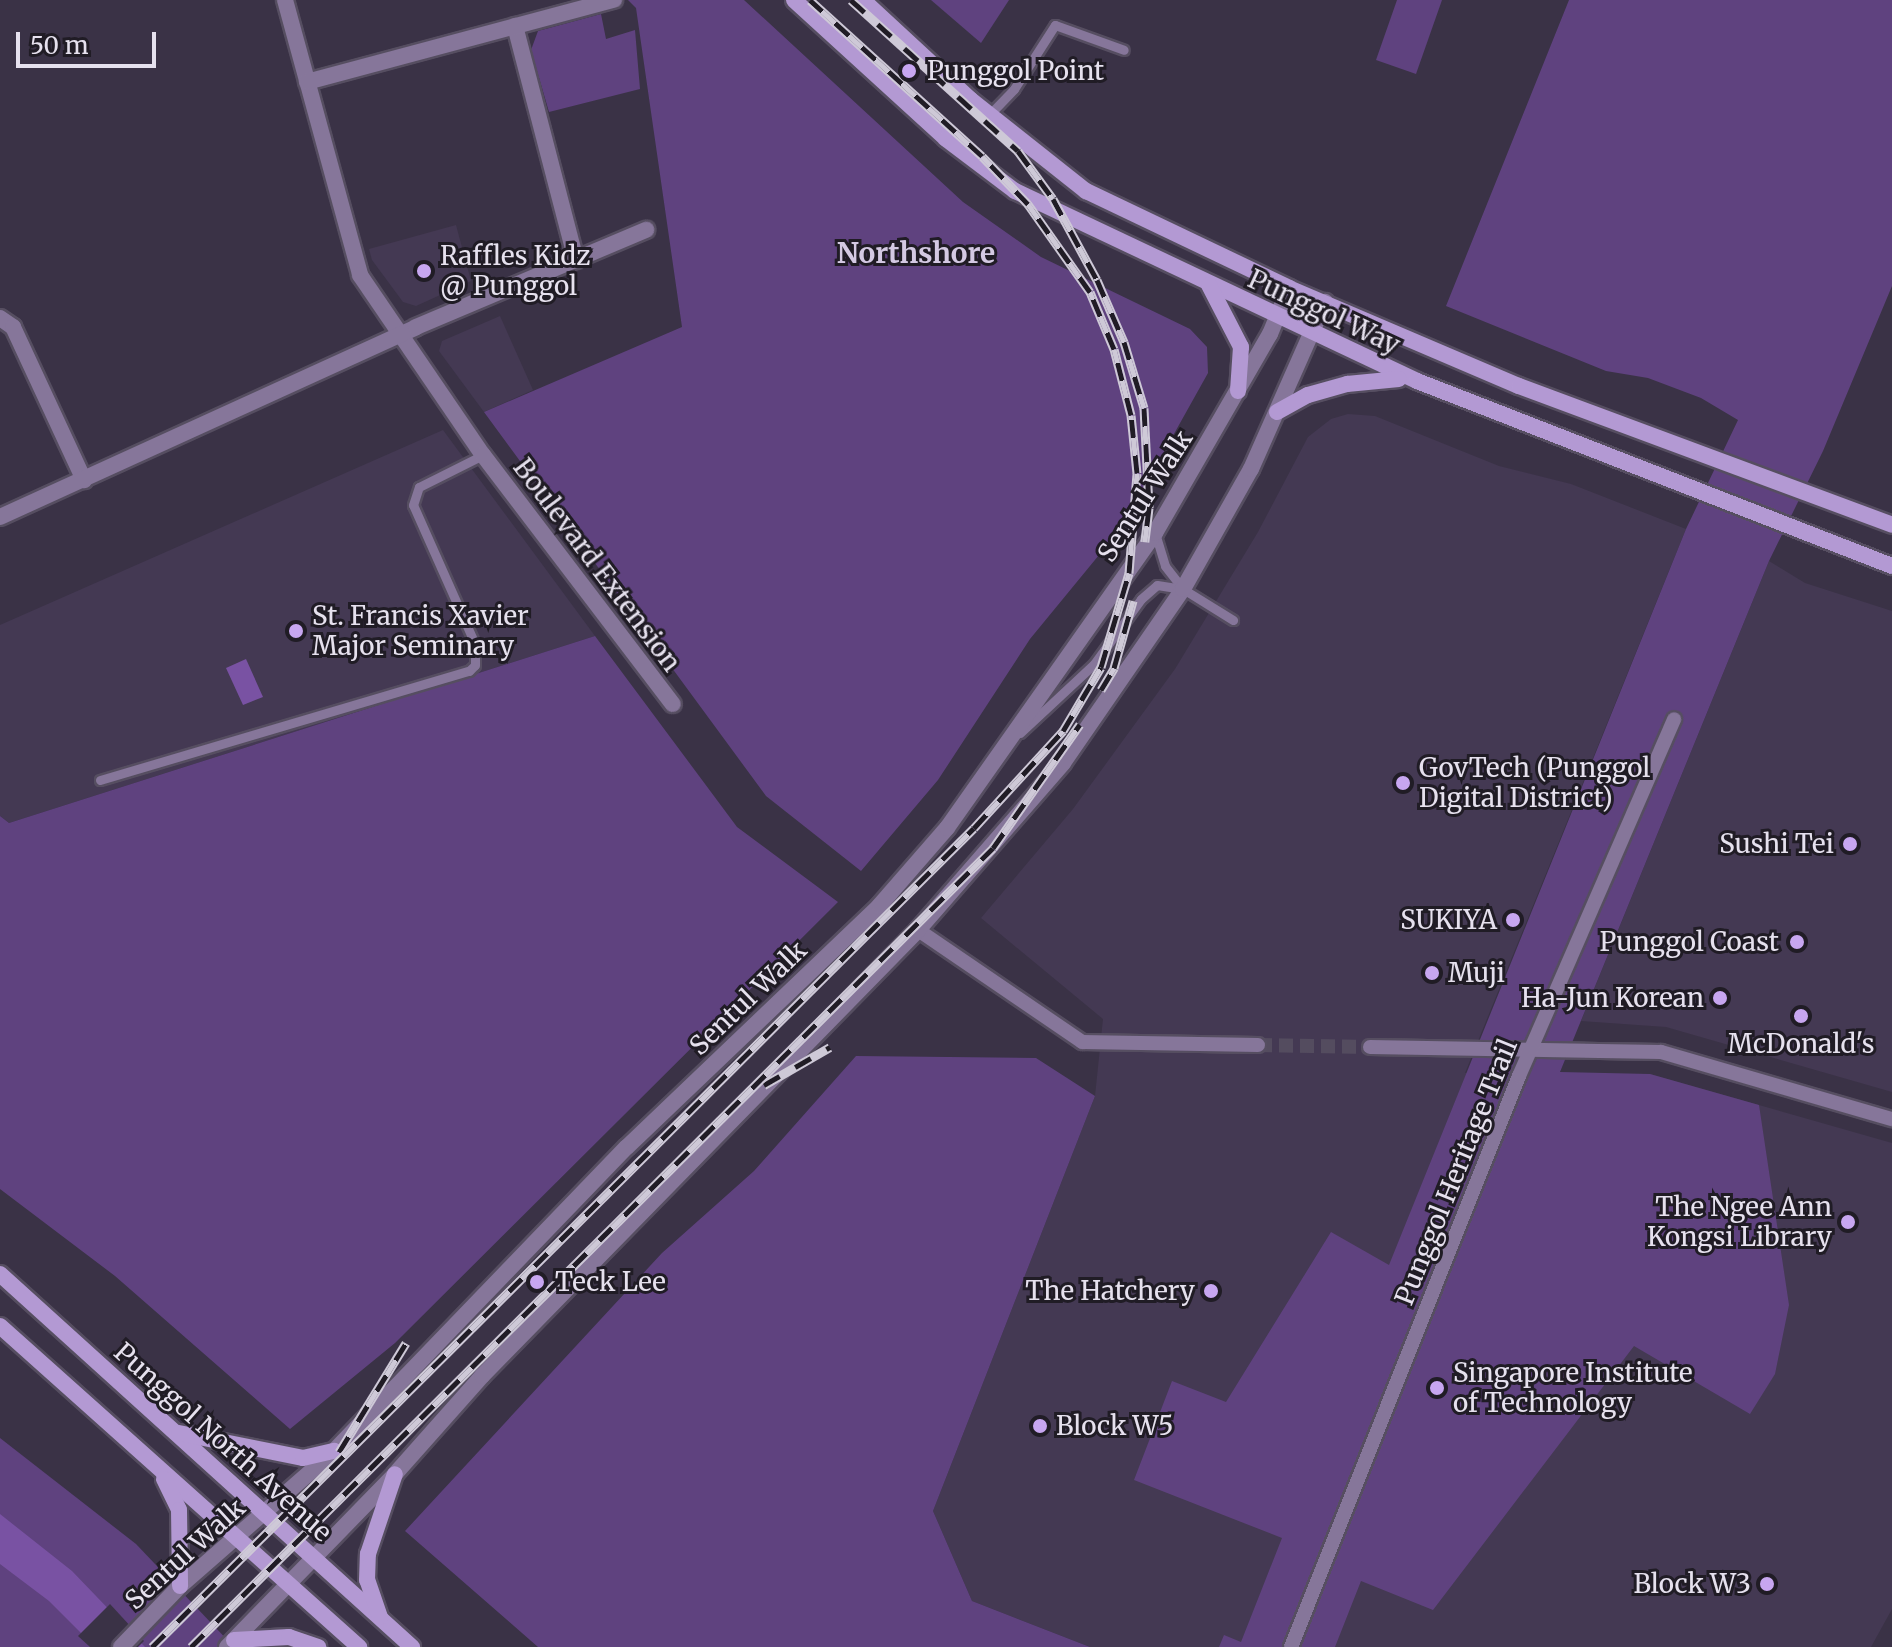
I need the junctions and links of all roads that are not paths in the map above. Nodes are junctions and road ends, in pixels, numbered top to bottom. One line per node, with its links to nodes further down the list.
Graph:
1 (285, 0): 7 (street, Boulevard Extension)
2 (614, 0): 5 (street)
3 (794, 0): 11 (main road, Punggol Way)
4 (863, 0): 8 (main road, Punggol Way)
5 (515, 26): 7 (street); 10 (street)
6 (1124, 50): 8 (lane)
7 (307, 82): 17 (street, Boulevard Extension)
8 (989, 115): 12 (main road, Punggol Way)
9 (646, 230): 10 (street)
10 (576, 260): 17 (street)
11 (1208, 284): 14 (main road, Punggol Way); 19 (main road)
12 (1289, 288): 13 (main road, Punggol Way); 14 (street, Sentul Walk)
13 (1325, 302): 16 (street); 24 (main road, Punggol Way)
14 (1277, 318): 16 (main road, Punggol Way); 19 (street, Sentul Walk)
15 (7, 322): 22 (street)
16 (1309, 333): 18 (main road, Punggol Way); 20 (street)
17 (399, 335): 21 (street, Boulevard Extension); 22 (street)
18 (1417, 381): 20 (main road); 26 (main road, Punggol Way)
19 (1238, 391): 25 (street, Sentul Walk)
20 (1277, 412): 27 (street)
21 (483, 455): 29 (street, Boulevard Extension); 32 (lane)
22 (84, 480): 23 (street)
23 (0, 517)
24 (1892, 525)
25 (1155, 533): 27 (lane); 31 (street, Sentul Walk)
26 (1892, 566)
27 (1183, 589): 28 (lane); 31 (lane); 33 (street)
28 (1233, 620)
29 (673, 704)
30 (1674, 719): 54 (street, Punggol Heritage Trail)
31 (1012, 740): 40 (street, Sentul Walk)
32 (100, 780)
33 (918, 930): 34 (street); 42 (street)
34 (1258, 1045)
35 (1370, 1047): 36 (street)
36 (1892, 1119)
37 (0, 1274): 39 (main road, Punggol North Avenue)
38 (0, 1326): 41 (main road)
39 (178, 1432): 40 (main road); 43 (main road, Punggol North Avenue)
40 (334, 1451): 43 (street, Sentul Walk)
41 (160, 1472): 44 (main road); 46 (main road)
42 (395, 1474): 45 (street); 48 (main road)
43 (266, 1513): 44 (street, Sentul Walk); 45 (main road, Punggol North Avenue)
44 (236, 1539): 46 (street, Sentul Walk); 47 (main road)
45 (314, 1557): 47 (street); 48 (main road, Punggol North Avenue)
46 (180, 1586): 50 (street, Sentul Walk)
47 (287, 1586): 49 (street); 52 (main road)
48 (380, 1619): 53 (main road, Punggol North Avenue)
49 (231, 1644): 51 (main road)
50 (121, 1647)
51 (318, 1647)
52 (359, 1647)
53 (412, 1647)
54 (1291, 1647)

